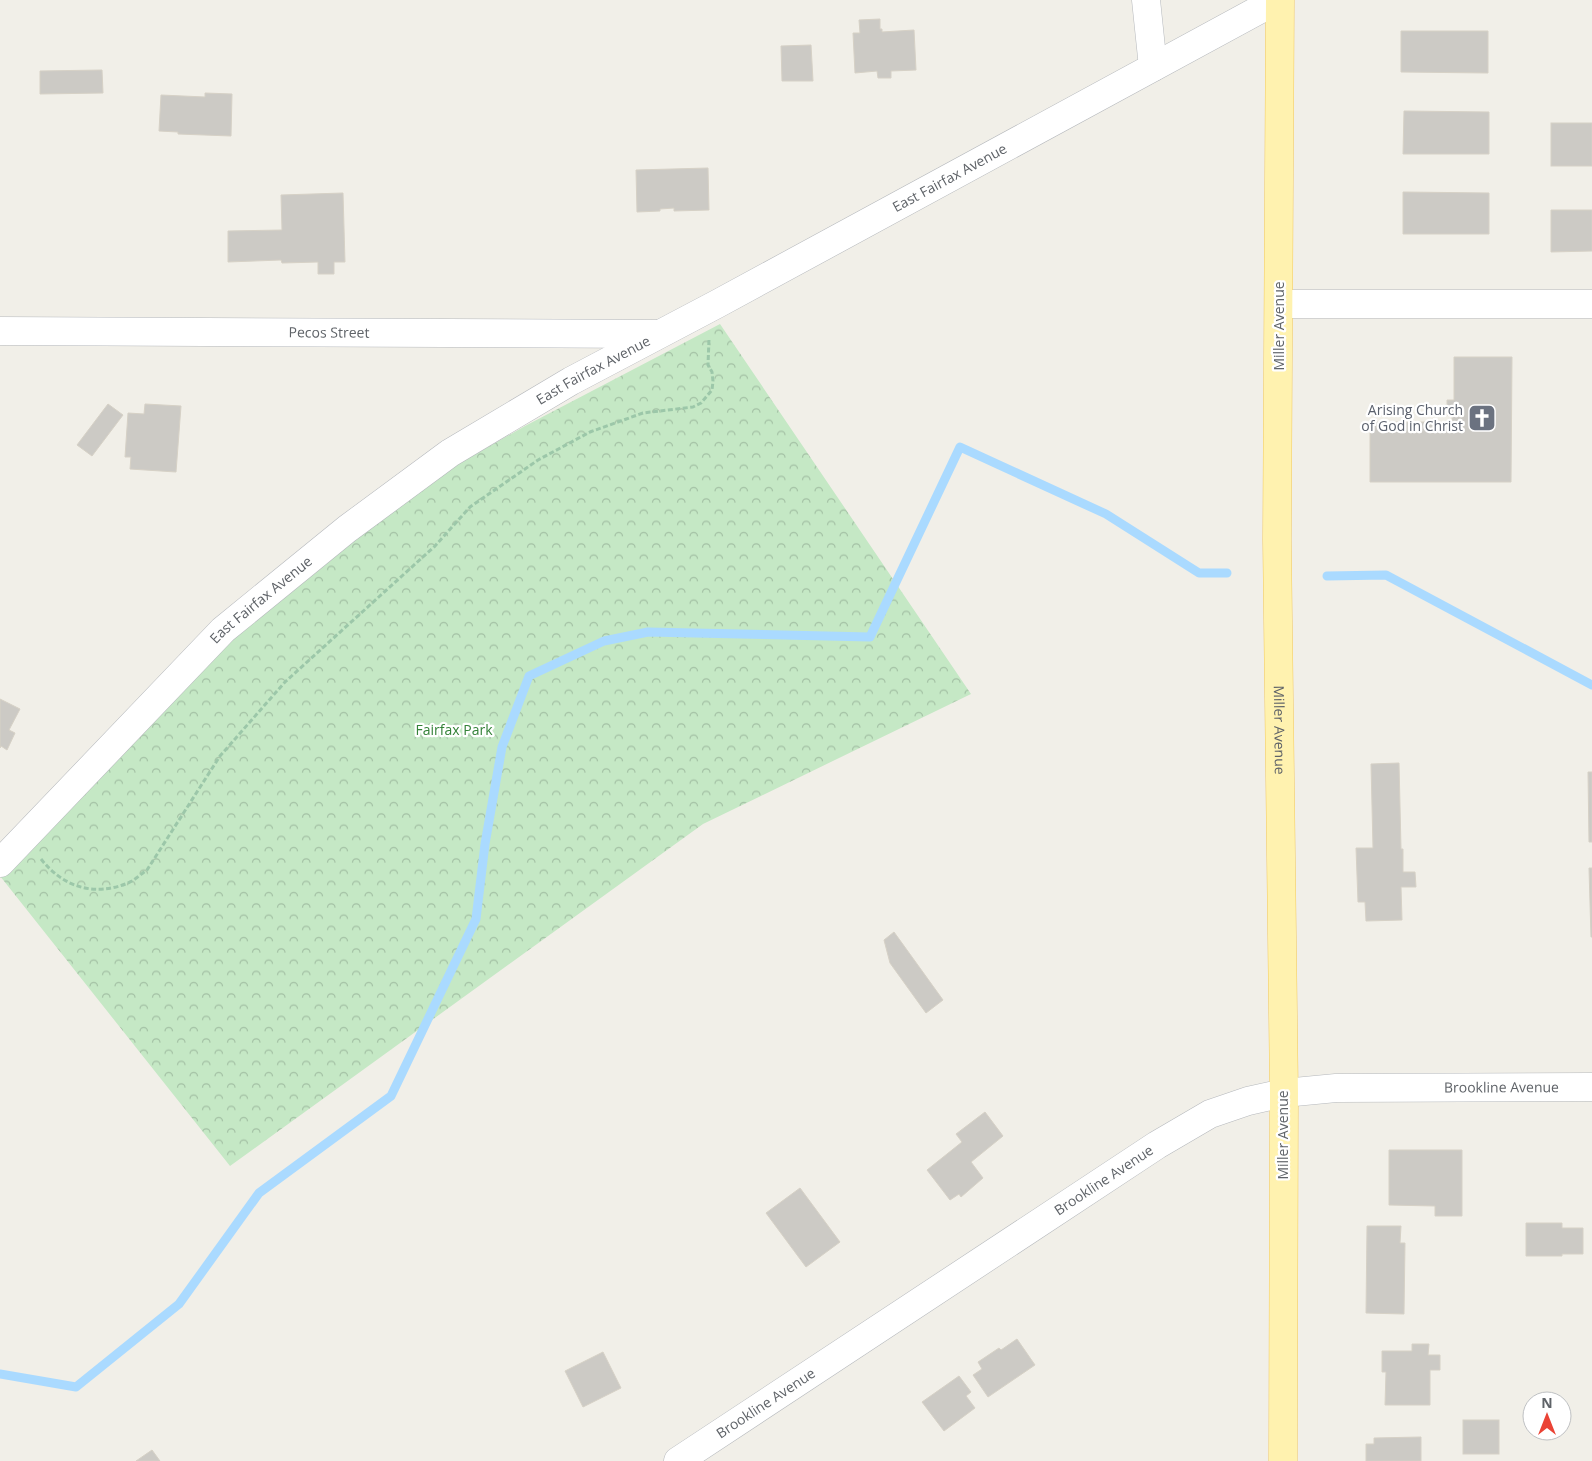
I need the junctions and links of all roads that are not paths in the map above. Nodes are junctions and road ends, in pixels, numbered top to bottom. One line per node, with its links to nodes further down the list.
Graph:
1 (1146, 0): 3 (street)
2 (1279, 0): 3 (street, East Fairfax Avenue); 4 (main road, Miller Avenue)
3 (1153, 67): 7 (street, East Fairfax Avenue)
4 (1279, 304): 5 (street); 10 (main road, Miller Avenue)
5 (1592, 304)
6 (0, 331): 7 (street, Pecos Street)
7 (659, 334): 8 (street, East Fairfax Avenue)
8 (0, 863)
9 (1592, 1087): 10 (street, Brookline Avenue)
10 (1284, 1093): 11 (street, Brookline Avenue); 12 (main road, Miller Avenue)
11 (678, 1461)
12 (1283, 1461)

